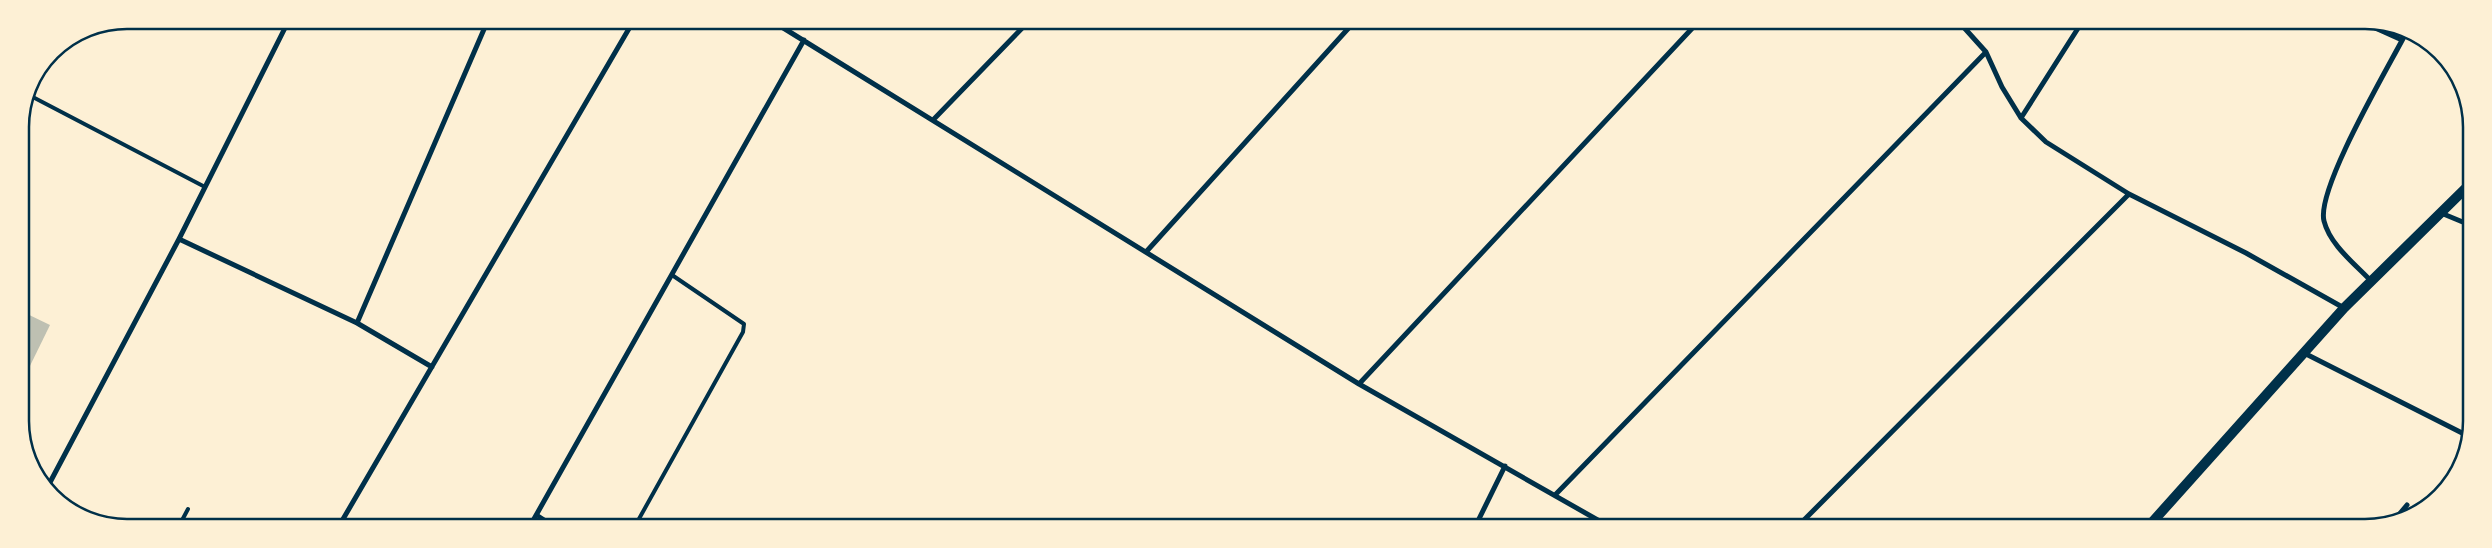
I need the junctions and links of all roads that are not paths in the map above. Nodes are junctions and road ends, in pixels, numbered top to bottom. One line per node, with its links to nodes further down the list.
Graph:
1 (284, 29): 18 (street)
2 (484, 29): 28 (street)
3 (629, 29): 30 (street)
4 (785, 29): 12 (street)
5 (1021, 29): 17 (street)
6 (1348, 29): 24 (street)
7 (1691, 29): 31 (street)
8 (1965, 29): 14 (street)
9 (2078, 29): 16 (street)
10 (2381, 30): 13 (street)
11 (2404, 37): 13 (street)
12 (804, 40): 17 (street); 25 (street)
13 (2402, 40): 26 (street)
14 (1986, 52): 16 (street); 35 (street)
15 (33, 97): 18 (lane)
16 (2021, 118): 20 (street)
17 (934, 119): 24 (street)
18 (205, 187): 23 (street)
19 (2463, 191): 21 (main road)
20 (2129, 194): 27 (street); 47 (street)
21 (2441, 213): 22 (street); 26 (main road)
22 (2463, 222)
23 (179, 239): 28 (street); 34 (street)
24 (1146, 252): 31 (street)
25 (672, 274): 39 (street); 44 (lane)
26 (2371, 281): 27 (main road)
27 (2344, 308): 29 (main road)
28 (357, 323): 30 (street)
29 (2304, 354): 32 (street); 48 (main road)
30 (432, 367): 41 (street)
31 (1358, 384): 33 (street)
32 (2462, 433)
33 (1505, 466): 35 (street); 45 (street)
34 (50, 482)
35 (1556, 494): 46 (street)
36 (2407, 505): 38 (street)
37 (188, 509): 40 (lane)
38 (2400, 513)
39 (536, 515): 42 (street); 43 (lane)
40 (183, 519)
41 (343, 519)
42 (534, 519)
43 (543, 519)
44 (639, 519)
45 (1479, 519)
46 (1597, 519)
47 (1806, 519)
48 (2156, 519)

